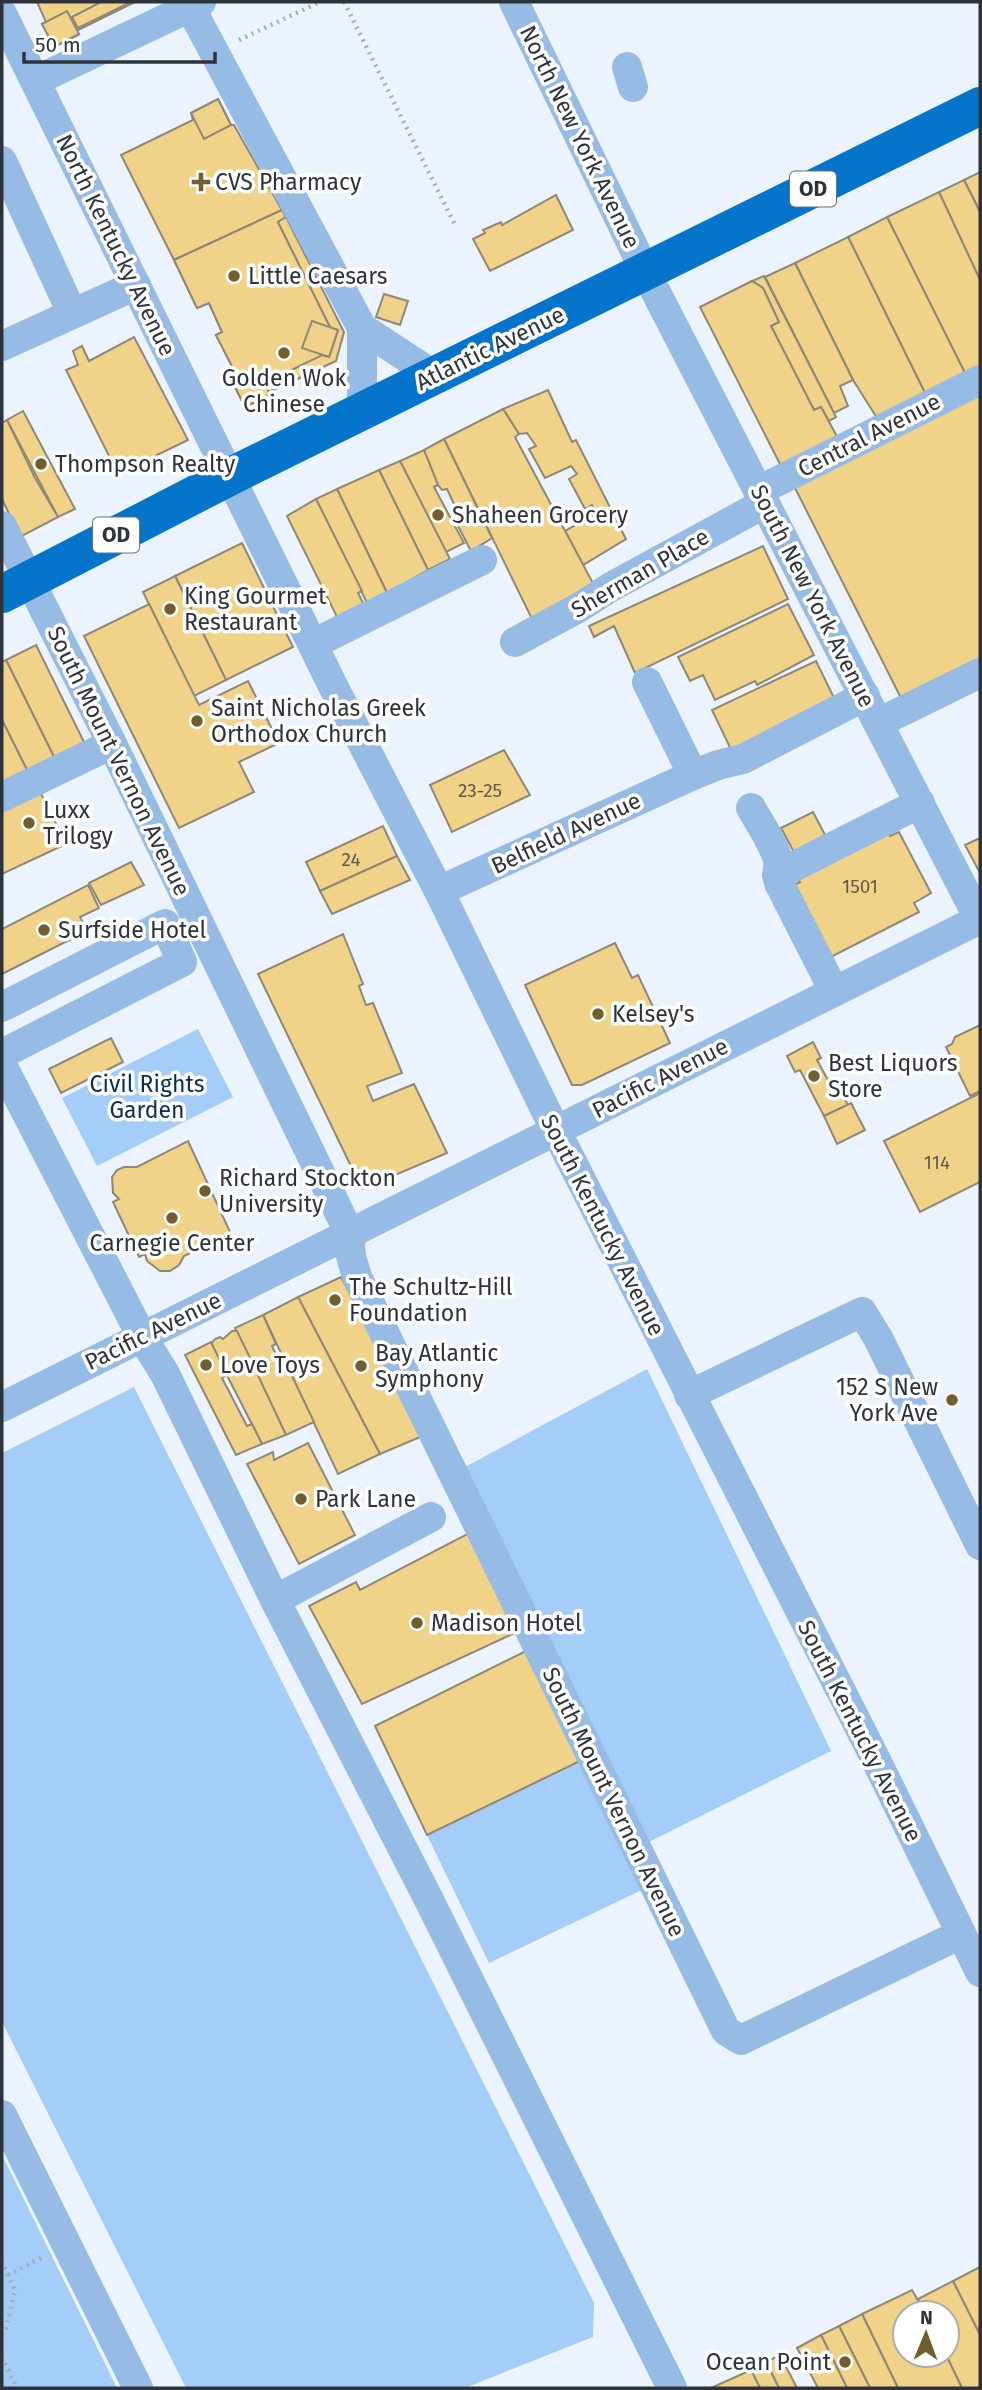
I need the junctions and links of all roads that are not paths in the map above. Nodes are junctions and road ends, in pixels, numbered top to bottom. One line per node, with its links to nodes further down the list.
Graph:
1 (514, 2): 7 (street, North New York Avenue)
2 (196, 4): 4 (street); 10 (street)
3 (2, 14): 4 (street, North Kentucky Avenue)
4 (35, 81): 8 (street, North Kentucky Avenue)
5 (980, 106): 7 (highway, Atlantic Avenue / OD)
6 (2, 161): 9 (street)
7 (645, 271): 12 (highway, Atlantic Avenue / OD); 16 (street, South New York Avenue)
8 (136, 285): 9 (street); 15 (street, North Kentucky Avenue)
9 (72, 313): 11 (street)
10 (362, 328): 12 (street); 14 (street)
11 (2, 346)
12 (435, 376): 14 (highway, Atlantic Avenue / OD)
13 (980, 380): 16 (street, Central Avenue)
14 (362, 411): 15 (highway, Atlantic Avenue / OD)
15 (231, 476): 19 (highway, Atlantic Avenue / OD); 21 (street, South Kentucky Avenue)
16 (762, 497): 20 (street, Sherman Place); 24 (street, South New York Avenue)
17 (2, 526): 19 (street, South Mount Vernon Avenue)
18 (482, 560): 21 (street)
19 (15, 587): 26 (street, South Mount Vernon Avenue)
20 (515, 642)
21 (313, 644): 32 (street, South Kentucky Avenue)
22 (980, 673): 25 (street)
23 (647, 682): 27 (street)
24 (864, 696): 25 (street, South New York Avenue); 27 (street, Belfield Avenue)
25 (878, 723): 29 (street, South New York Avenue)
26 (112, 744): 28 (street); 33 (street, South Mount Vernon Avenue)
27 (693, 775): 32 (street, Belfield Avenue)
28 (2, 797)
29 (920, 803): 31 (street); 34 (street, South New York Avenue)
30 (751, 808): 31 (street)
31 (777, 875): 38 (street)
32 (439, 891): 42 (street, South Kentucky Avenue)
33 (193, 911): 35 (street); 36 (street, South Mount Vernon Avenue)
34 (980, 920): 38 (street, Pacific Avenue)
35 (165, 924): 37 (street); 39 (street)
36 (211, 948): 37 (street); 43 (street, South Mount Vernon Avenue)
37 (182, 962): 40 (street)
38 (834, 991): 42 (street, Pacific Avenue)
39 (2, 1007)
40 (2, 1054)
41 (2, 1065): 44 (street)
42 (556, 1130): 43 (street, Pacific Avenue); 45 (street, South Kentucky Avenue)
43 (349, 1232): 44 (street, Pacific Avenue); 50 (street, South Mount Vernon Avenue)
44 (142, 1338): 46 (street, Pacific Avenue); 49 (street)
45 (689, 1395): 48 (street); 50 (street, South Kentucky Avenue)
46 (2, 1407)
47 (431, 1517): 49 (street)
48 (980, 1545)
49 (275, 1600): 54 (street)
50 (961, 1934): 51 (street, South Kentucky Avenue)
51 (980, 1972)
52 (2, 2115): 53 (street)
53 (138, 2388)
54 (672, 2388)

